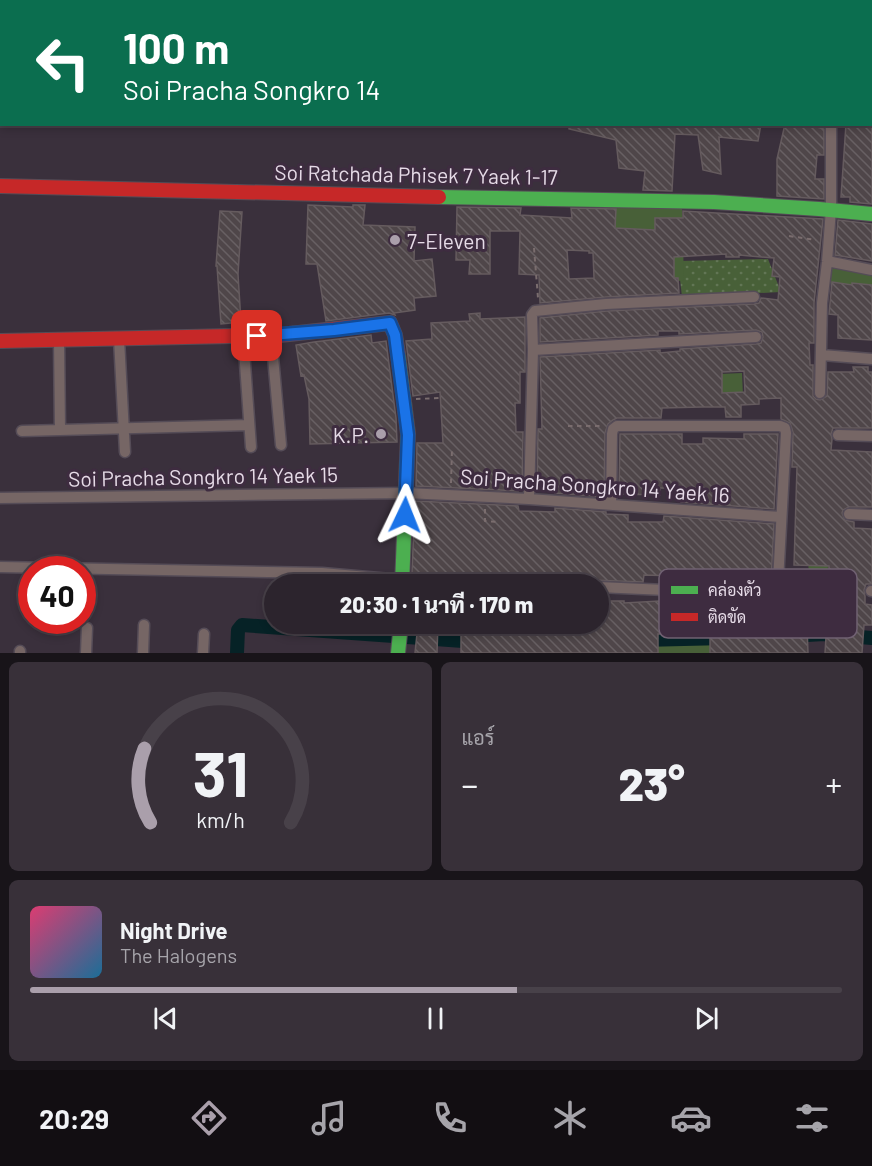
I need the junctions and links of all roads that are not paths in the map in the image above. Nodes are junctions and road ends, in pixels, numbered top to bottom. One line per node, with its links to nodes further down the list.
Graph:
1 (831, 126): 3 (street)
2 (0, 186): 3 (street, Soi Ratchada Phisek 7 Yaek 1-17)
3 (831, 209): 4 (street, Soi Ratchada Phisek 7 Yaek 1-17); 5 (street)
4 (872, 214)
5 (827, 261): 6 (street); 15 (street)
6 (872, 270)
7 (754, 297): 14 (street)
8 (272, 335): 9 (street); 24 (street); 27 (street)
9 (243, 336): 11 (street); 18 (street)
10 (756, 337): 14 (street)
11 (119, 339): 12 (street); 19 (street)
12 (59, 340): 13 (street); 20 (street)
13 (0, 341)
14 (533, 350): 29 (street)
15 (822, 355): 16 (street); 17 (street)
16 (872, 359)
17 (820, 393)
18 (249, 425): 19 (street); 25 (street)
19 (124, 428): 20 (street); 26 (street)
20 (60, 430): 21 (street)
21 (22, 431)
22 (838, 435): 23 (street)
23 (872, 436)
24 (281, 445)
25 (251, 447)
26 (125, 452)
27 (406, 493): 28 (street, Soi Pracha Songkro 14 Yaek 15); 29 (street, Soi Pracha Songkro 14 Yaek 16); 37 (street)
28 (0, 498)
29 (529, 499): 30 (street, Soi Pracha Songkro 14 Yaek 16)
30 (611, 505): 33 (street, Soi Pracha Songkro 14 Yaek 16); 33 (street)
31 (849, 514): 32 (street)
32 (872, 515)
33 (781, 517): 35 (street)
34 (0, 567): 36 (street)
35 (779, 569)
36 (331, 574)
37 (402, 574)
38 (609, 587): 39 (street)
39 (659, 590)
40 (144, 625): 44 (street)
41 (87, 634): 43 (street)
42 (204, 634): 45 (street)
43 (86, 653)
44 (143, 653)
45 (203, 653)

